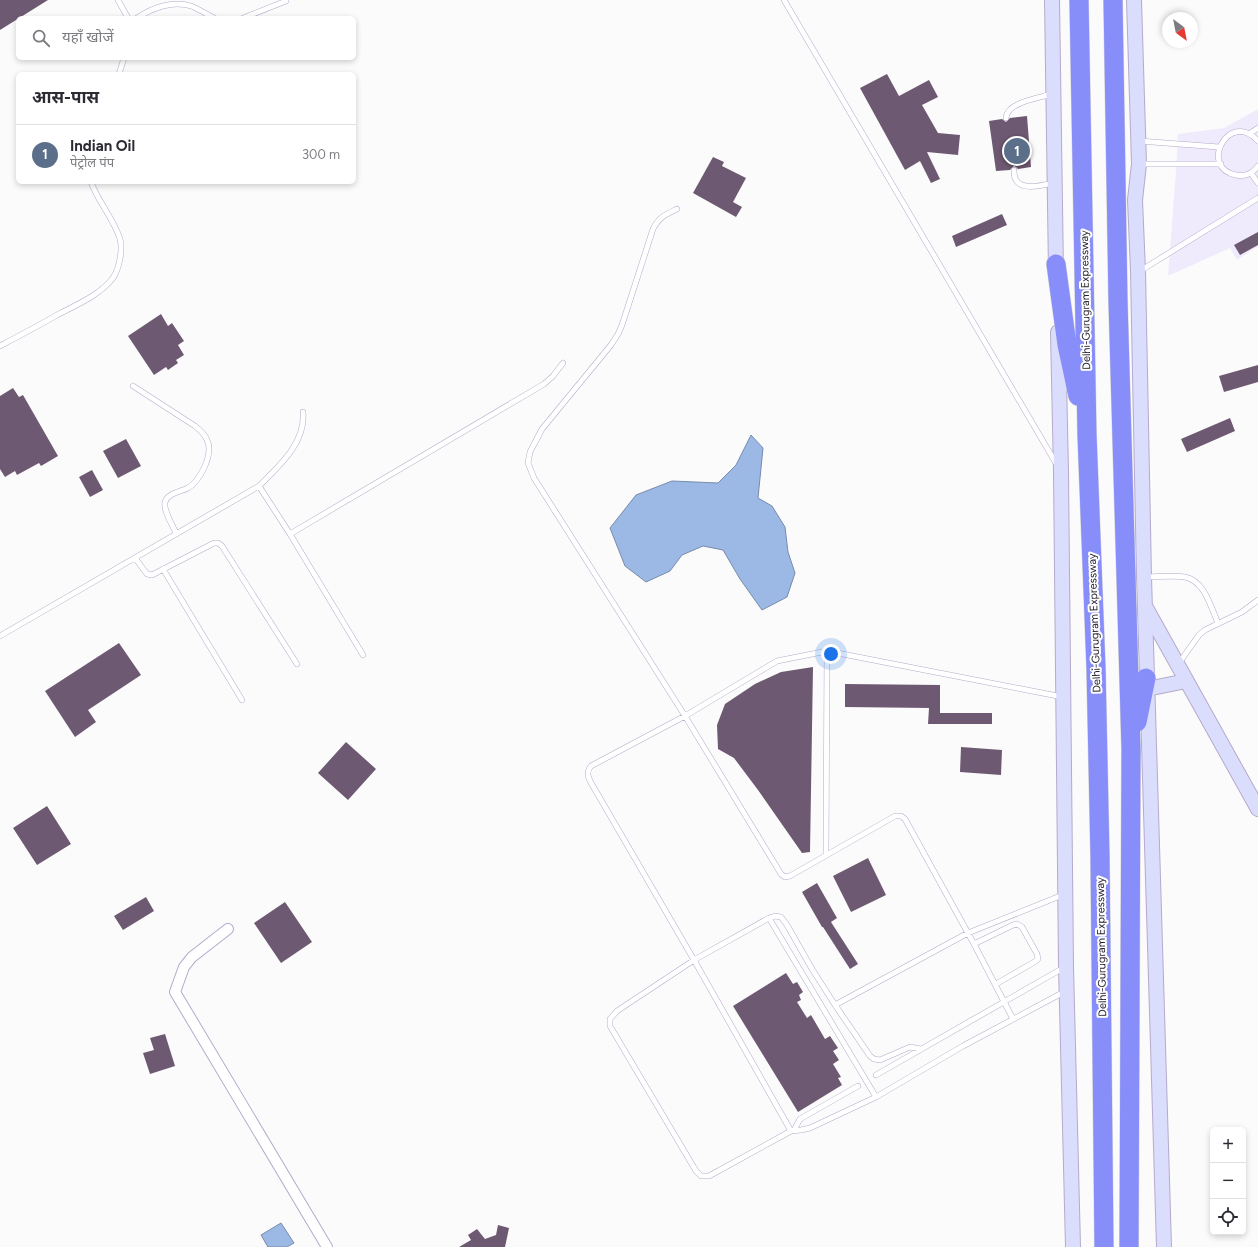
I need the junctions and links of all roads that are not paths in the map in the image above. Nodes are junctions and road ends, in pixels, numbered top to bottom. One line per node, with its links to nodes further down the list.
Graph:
1 (118, 0): 8 (lane)
2 (784, 0): 38 (lane)
3 (1052, 0): 14 (main road)
4 (1079, 0): 37 (highway, Delhi-Gurugram Expressway)
5 (1113, 0): 58 (highway)
6 (1134, 0): 18 (main road)
7 (286, 1): 11 (lane)
8 (127, 16)
9 (140, 16): 10 (lane)
10 (210, 16)
11 (247, 16)
12 (123, 60): 13 (lane)
13 (120, 72)
14 (1053, 94): 15 (lane); 26 (main road)
15 (1006, 118)
16 (1258, 128): 17 (lane)
17 (1249, 134): 19 (lane); 20 (lane)
18 (1138, 141): 20 (lane); 21 (main road)
19 (1258, 141)
20 (1219, 147): 22 (lane)
21 (1139, 164): 22 (lane); 32 (main road)
22 (1221, 164): 25 (lane)
23 (1258, 166): 25 (lane)
24 (1014, 170): 26 (lane)
25 (1251, 173): 28 (lane)
26 (1055, 183): 31 (main road)
27 (92, 184): 33 (lane)
28 (1258, 184)
29 (1258, 198): 32 (lane)
30 (677, 209): 57 (lane)
31 (1056, 264): 37 (highway); 38 (main road)
32 (1138, 271): 44 (main road)
33 (0, 346)
34 (563, 363): 41 (lane)
35 (132, 386): 40 (lane)
36 (303, 412): 39 (lane)
37 (1087, 435): 80 (highway, Delhi-Gurugram Expressway)
38 (1061, 472): 55 (main road)
39 (259, 486): 40 (lane); 41 (lane)
40 (176, 534): 42 (lane)
41 (290, 534): 50 (lane)
42 (135, 558): 43 (lane); 48 (lane)
43 (163, 569): 51 (lane); 56 (lane)
44 (1144, 577): 46 (main road); 47 (lane)
45 (1258, 600): 47 (lane)
46 (1144, 606): 52 (main road); 54 (main road)
47 (1218, 623): 52 (lane)
48 (0, 636)
49 (826, 651): 55 (lane); 57 (lane); 60 (lane)
50 (363, 655)
51 (297, 664)
52 (1177, 666): 53 (main road)
53 (1186, 681): 54 (main road); 59 (main road)
54 (1146, 684): 58 (highway); 82 (main road)
55 (1064, 697): 61 (main road)
56 (242, 700)
57 (685, 716): 60 (lane); 66 (lane)
58 (1131, 749): 81 (highway)
59 (1258, 810)
60 (826, 855): 64 (lane)
61 (1066, 894): 64 (lane); 67 (main road)
62 (769, 918): 66 (lane); 71 (lane); 76 (lane)
63 (228, 929): 78 (street)
64 (968, 933): 65 (lane); 71 (lane)
65 (974, 944): 68 (lane); 68 (lane)
66 (694, 960): 77 (lane); 77 (lane)
67 (1066, 966): 69 (main road); 70 (lane)
68 (996, 984): 70 (lane)
69 (1067, 990): 72 (lane); 79 (main road)
70 (1005, 1002): 72 (lane); 73 (lane)
71 (836, 1005): 73 (lane)
72 (1013, 1019): 76 (lane)
73 (921, 1049): 74 (lane)
74 (876, 1075)
75 (858, 1086): 77 (lane)
76 (876, 1097): 77 (lane)
77 (792, 1130)
78 (327, 1247)
79 (1073, 1247)
80 (1104, 1247)
81 (1129, 1247)
82 (1164, 1247)

